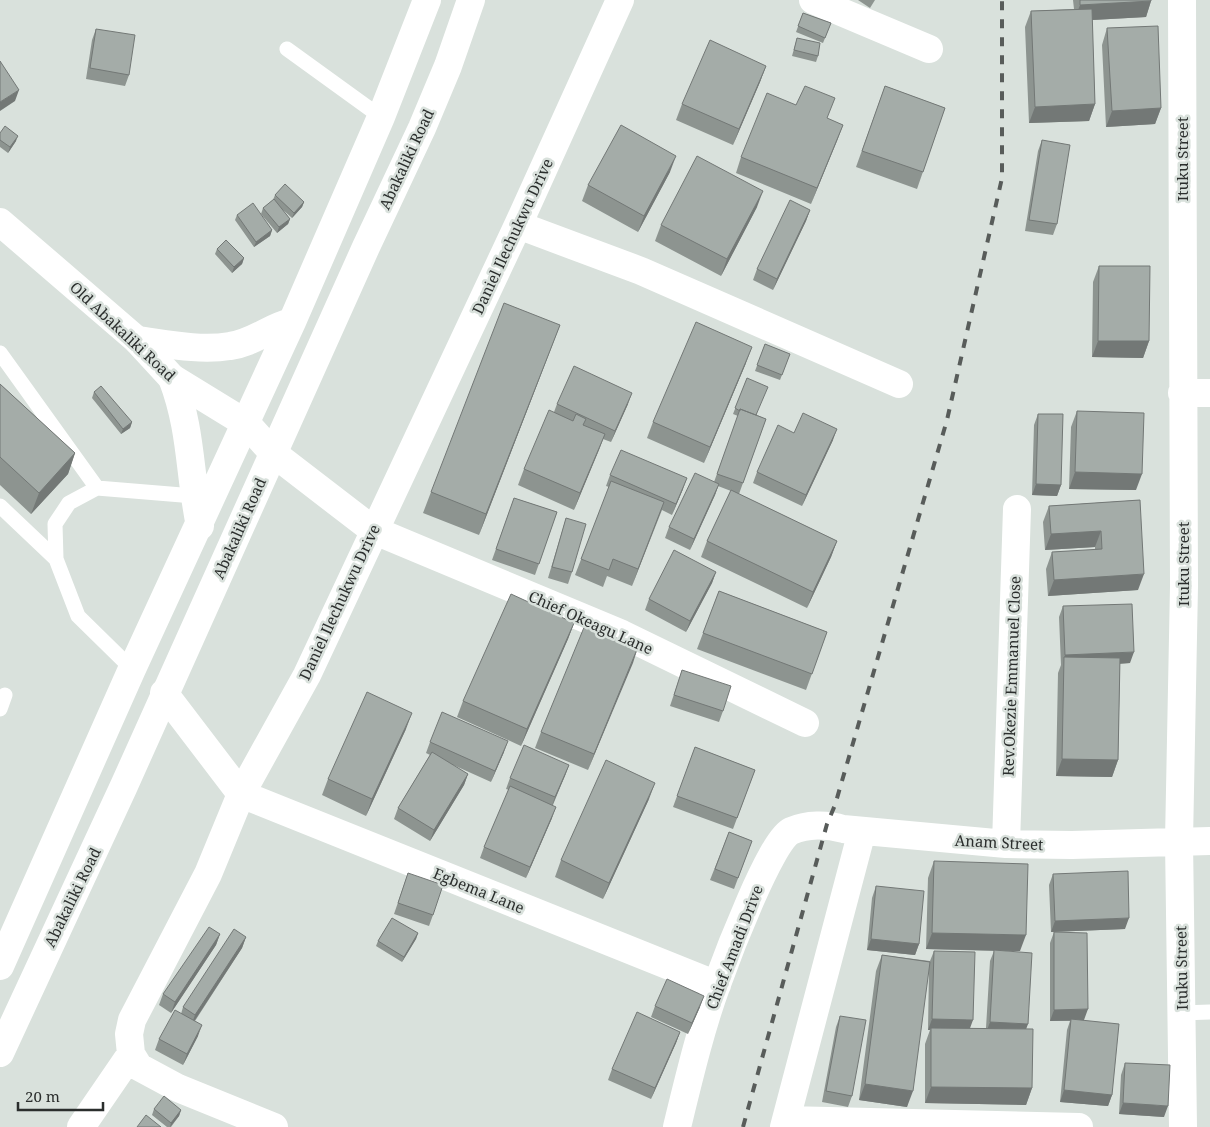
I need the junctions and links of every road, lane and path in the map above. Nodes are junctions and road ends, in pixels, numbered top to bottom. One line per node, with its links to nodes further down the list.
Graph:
1 (427, 0): 8 (main road)
2 (471, 0): 19 (main road, Abakaliki Road)
3 (620, 0): 10 (main road, Daniel Ilechukwu Drive)
4 (813, 0): 7 (main road)
5 (1182, 0): 16 (main road, Ituku Street)
6 (287, 49): 8 (lane)
7 (929, 49)
8 (381, 117): 11 (main road)
9 (0, 222): 12 (main road, Old Abakaliki Road)
10 (518, 225): 15 (main road); 25 (main road, Daniel Ilechukwu Drive)
11 (292, 322): 12 (main road); 18 (main road)
12 (137, 340): 14 (main road, Old Abakaliki Road)
13 (0, 353): 20 (lane)
14 (172, 378): 18 (main road, Old Abakaliki Road); 21 (main road)
15 (899, 384)
16 (1182, 393): 17 (main road); 33 (main road, Ituku Street)
17 (1210, 393)
18 (247, 424): 19 (main road, Old Abakaliki Road); 24 (main road)
19 (273, 453): 25 (main road, Chief Okeagu Lane); 28 (main road, Abakaliki Road)
20 (97, 488): 21 (lane); 26 (lane)
21 (194, 496): 24 (main road)
22 (0, 506): 26 (lane)
23 (1017, 509): 35 (main road, Rev.Okezie Emmanuel Close)
24 (200, 526): 27 (main road)
25 (373, 530): 29 (main road, Chief Okeagu Lane); 30 (main road, Daniel Ilechukwu Drive)
26 (56, 559): 27 (lane)
27 (132, 669): 36 (main road)
28 (164, 693): 30 (main road); 40 (main road, Abakaliki Road)
29 (805, 722)
30 (241, 794): 37 (main road, Egbema Lane); 41 (main road, Daniel Ilechukwu Drive)
31 (790, 831): 32 (main road, Anam Street); 37 (main road, Chief Amadi Drive)
32 (862, 831): 35 (main road, Anam Street); 42 (main road)
33 (1179, 841): 34 (main road, Anam Street); 35 (main road, Anam Street); 39 (main road, Ituku Street)
34 (1210, 841)
35 (1006, 844)
36 (0, 966)
37 (716, 985): 45 (main road, Chief Amadi Drive)
38 (1210, 1012): 39 (lane)
39 (1181, 1013): 47 (main road, Ituku Street)
40 (0, 1053)
41 (131, 1054): 43 (main road); 44 (main road)
42 (785, 1123): 46 (main road)
43 (81, 1127)
44 (274, 1127)
45 (677, 1127)
46 (1079, 1127)
47 (1182, 1127)

